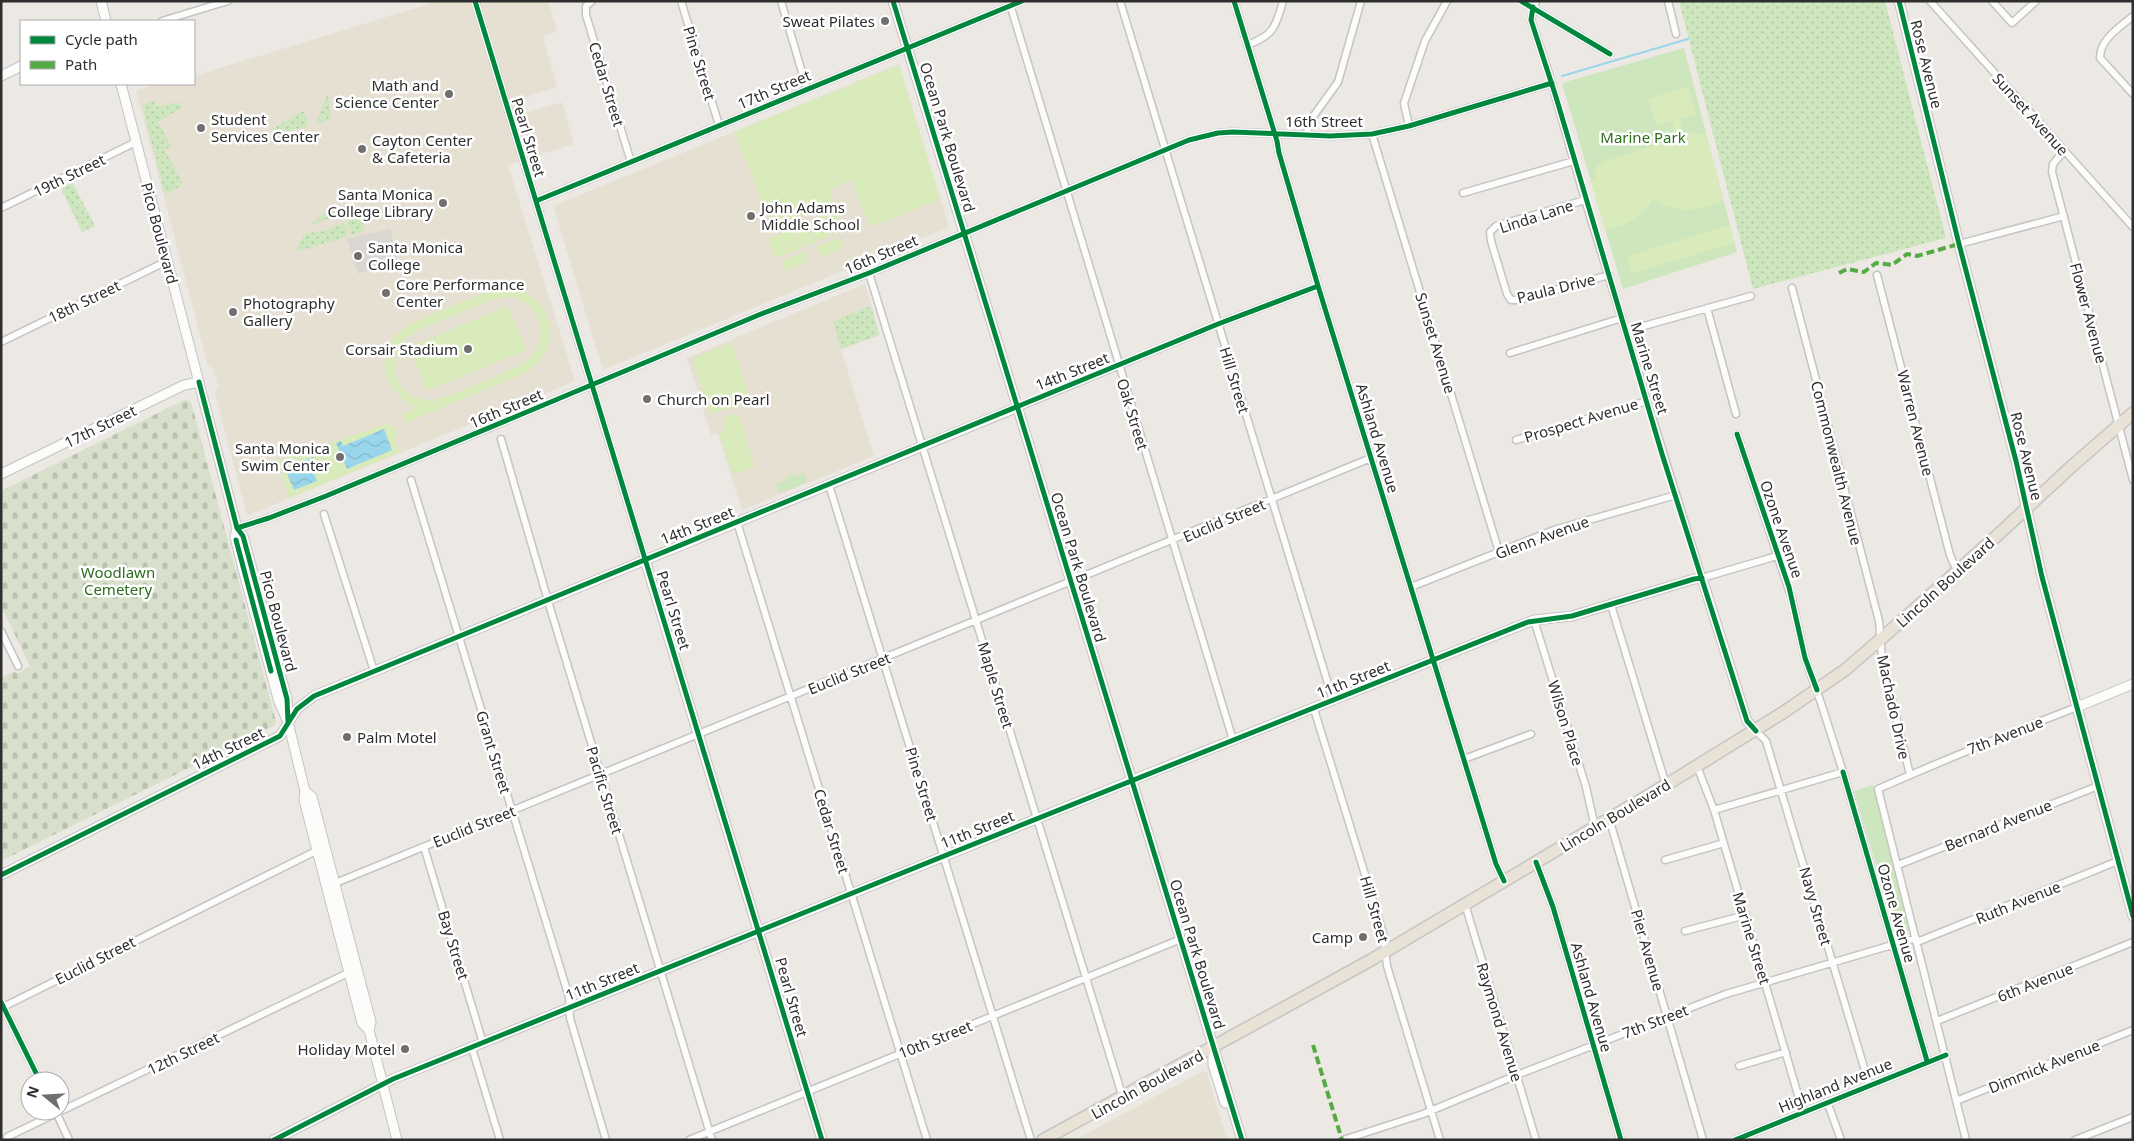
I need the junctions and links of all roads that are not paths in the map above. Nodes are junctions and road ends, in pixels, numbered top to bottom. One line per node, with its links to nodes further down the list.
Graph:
1 (101, 1): 23 (street)
2 (228, 1): 24 (street)
3 (475, 1): 48 (street, Pearl Street)
4 (682, 1): 35 (street, Pine Street)
5 (781, 1): 33 (street)
6 (894, 1): 27 (street, Ocean Park Boulevard)
7 (1022, 1): 20 (street, 17th Street)
8 (1120, 1): 41 (street, Hill Street)
9 (1234, 1): 26 (street, Ashland Avenue)
10 (1283, 1): 26 (street)
11 (1361, 1): 39 (street)
12 (1446, 1): 36 (street)
13 (1521, 1): 21 (street)
14 (1668, 1): 25 (street)
15 (1899, 1): 53 (street, Rose Avenue)
16 (1930, 1): 42 (street, Sunset Avenue)
17 (1992, 1): 18 (street)
18 (2036, 1)
19 (589, 3): 44 (street, Cedar Street)
20 (1009, 4): 27 (street, 17th Street); 45 (street, Oak Street)
21 (1534, 4): 28 (street); 31 (street, Marine Street)
22 (2133, 16): 34 (street)
23 (106, 20)
24 (165, 20)
25 (1676, 34)
26 (1247, 45): 37 (street, Ashland Avenue)
27 (908, 48): 33 (street, 17th Street); 52 (street, Ocean Park Boulevard)
28 (1610, 54)
29 (20, 66): 30 (street)
30 (1, 76)
31 (1552, 84): 36 (street, 16th Street); 43 (street, Marine Street)
32 (121, 85): 40 (street, Pico Boulevard)
33 (807, 89): 35 (street, 17th Street)
34 (2133, 94)
35 (719, 125): 44 (street, 17th Street)
36 (1409, 126): 38 (street, 16th Street)
37 (1274, 134): 39 (street, 16th Street); 41 (street, 16th Street); 59 (street, Ashland Avenue)
38 (1372, 134): 39 (street, 16th Street); 92 (street, Sunset Avenue)
39 (1306, 135)
40 (136, 142): 49 (street, 19th Street); 54 (street, Pico Boulevard)
41 (1166, 149): 45 (street, 16th Street); 64 (street, Hill Street)
42 (2064, 150): 50 (street, Flower Avenue); 51 (street, Sunset Avenue)
43 (1574, 161): 46 (street); 47 (street, Marine Street)
44 (631, 162): 48 (street, 17th Street)
45 (1066, 190): 52 (street, 16th Street); 68 (street, Oak Street)
46 (1463, 193)
47 (1585, 200): 55 (street, Linda Lane); 57 (street, Marine Street)
48 (536, 201): 70 (street, Pearl Street)
49 (1, 208)
50 (2064, 216): 53 (street); 75 (street, Flower Avenue)
51 (2133, 227)
52 (963, 233): 56 (street, 16th Street); 72 (street, Ocean Park Boulevard)
53 (1959, 244): 87 (street, Rose Avenue)
54 (167, 261): 66 (street, 18th Street); 69 (street, Pico Boulevard)
55 (1498, 264): 57 (street, Paula Drive)
56 (869, 273): 70 (street, 16th Street); 79 (street, Maple Street)
57 (1609, 275): 63 (street, Marine Street)
58 (1877, 275): 95 (street, Warren Avenue)
59 (1318, 286): 64 (street, 14th Street); 80 (street, Ashland Avenue)
60 (1792, 288): 105 (street, Commonwealth Avenue)
61 (1751, 296): 62 (street)
62 (1707, 308): 65 (street); 74 (street)
63 (1622, 318): 65 (street, Marine Street); 67 (street)
64 (1218, 324): 68 (street, 14th Street); 86 (street, Hill Street)
65 (1626, 330): 71 (street, Marine Street)
66 (1, 342)
67 (1510, 353)
68 (1119, 366): 72 (street, 14th Street); 91 (street, Oak Street)
69 (199, 382): 81 (street, 17th Street); 90 (street, Pico Boulevard)
70 (592, 385): 90 (street, 16th Street); 94 (street, Pearl Street)
71 (1647, 401): 78 (street, Prospect Avenue); 85 (street, Marine Street)
72 (1018, 407): 79 (street, 14th Street); 97 (street, Ocean Park Boulevard)
73 (2133, 413): 75 (highway, Lincoln Boulevard)
74 (1736, 414)
75 (2118, 426): 83 (street, Flower Avenue); 87 (highway, Lincoln Boulevard)
76 (1738, 434): 93 (street, Ozone Avenue)
77 (501, 439): 99 (street, Pacific Street)
78 (1516, 440)
79 (923, 445): 84 (street, 14th Street); 101 (street, Maple Street)
80 (1371, 458): 86 (street, Euclid Street); 98 (street, Ashland Avenue)
81 (1, 474)
82 (411, 480): 104 (street, Grant Street)
83 (2133, 480)
84 (829, 485): 89 (street, 14th Street); 106 (street, Pine Street)
85 (1676, 495): 92 (street, Glenn Avenue); 96 (street, Marine Street)
86 (1272, 500): 91 (street, Euclid Street); 113 (street, Hill Street)
87 (2027, 508): 95 (highway, Lincoln Boulevard); 114 (street, Rose Avenue)
88 (324, 514): 109 (street)
89 (737, 522): 94 (street, 14th Street); 112 (street, Cedar Street)
90 (237, 528): 116 (street, Pico Boulevard)
91 (1172, 541): 97 (street, Euclid Street); 120 (street, Oak Street)
92 (1499, 552): 98 (street, Glenn Avenue)
93 (1777, 556): 96 (street, 11th Street); 111 (street, Ozone Avenue)
94 (645, 560): 99 (street, 14th Street); 119 (street, Pearl Street)
95 (1957, 571): 105 (highway, Lincoln Boulevard)
96 (1702, 578): 100 (street, 11th Street); 117 (street, Marine Street)
97 (1071, 582): 101 (street, Euclid Street); 126 (street, Ocean Park Boulevard)
98 (1411, 587): 107 (street, Ashland Avenue)
99 (547, 600): 104 (street, 14th Street); 124 (street, Pacific Street)
100 (1611, 605): 102 (street, 11th Street); 127 (street)
101 (976, 620): 106 (street, Euclid Street); 133 (street, Maple Street)
102 (1534, 620): 107 (street, 11th Street); 134 (street, Wilson Place)
103 (1, 631): 108 (street)
104 (458, 637): 109 (street, 14th Street); 131 (street, Grant Street)
105 (1881, 639): 111 (highway, Lincoln Boulevard); 125 (street, Machado Drive)
106 (884, 659): 112 (street, Euclid Street); 138 (street, Pine Street)
107 (1432, 660): 113 (street, 11th Street); 121 (street, Ashland Avenue)
108 (18, 666)
109 (374, 671): 116 (street, 14th Street)
110 (2133, 684): 114 (street, 7th Avenue)
111 (1817, 690): 117 (highway, Lincoln Boulevard); 123 (street, Ozone Avenue)
112 (792, 696): 119 (street, Euclid Street); 146 (street, Cedar Street)
113 (1333, 700): 115 (street, 11th Street)
114 (2077, 707): 125 (street, 7th Avenue); 128 (street, Rose Avenue)
115 (1314, 708): 120 (street, 11th Street); 156 (street, Hill Street)
116 (288, 722): 137 (street, Pico Boulevard); 143 (street, 14th Street)
117 (1756, 731): 122 (highway, Lincoln Boulevard); 129 (street, Navy Street)
118 (1531, 734): 121 (street)
119 (698, 735): 124 (street, Euclid Street); 150 (street, Pearl Street)
120 (1233, 740): 126 (street, 11th Street)
121 (1464, 760): 144 (street, Ashland Avenue)
122 (1697, 766): 127 (highway, Lincoln Boulevard); 130 (street, Marine Street)
123 (1843, 772): 129 (street); 155 (street, Ozone Avenue)
124 (600, 775): 131 (street, Euclid Street); 159 (street, Pacific Street)
125 (1910, 775): 142 (street, 7th Avenue)
126 (1133, 780): 133 (street, 11th Street); 152 (street, Ocean Park Boulevard)
127 (1666, 785): 132 (highway, Lincoln Boulevard)
128 (2098, 786): 140 (street, Rose Avenue); 142 (street, Bernard Avenue)
129 (1782, 790): 130 (street); 157 (street, Navy Street)
130 (1714, 810): 135 (street, Marine Street)
131 (513, 811): 136 (street, Euclid Street); 163 (street, Grant Street)
132 (1610, 818): 134 (highway, Lincoln Boulevard); 165 (street, Pier Avenue)
133 (1036, 819): 138 (street, 11th Street); 160 (street, Maple Street)
134 (1595, 827): 141 (highway, Lincoln Boulevard)
135 (1724, 843): 139 (street); 148 (street, Marine Street)
136 (424, 847): 145 (street, Euclid Street); 168 (street, Bay Street)
137 (321, 849): 145 (street, Pico Boulevard); 162 (street, Euclid Street)
138 (944, 856): 146 (street, 11th Street); 164 (street, Pine Street)
139 (1665, 860)
140 (2118, 861): 149 (street, Rose Avenue); 153 (street, Ruth Avenue)
141 (1536, 862): 144 (highway, Lincoln Boulevard); 169 (street, Ashland Avenue)
142 (1898, 865): 153 (street)
143 (1, 875)
144 (1504, 881): 147 (highway, Lincoln Boulevard)
145 (331, 885): 158 (street, Pico Boulevard)
146 (850, 894): 150 (street, 11th Street); 173 (street, Cedar Street)
147 (1464, 904): 156 (highway, Lincoln Boulevard); 178 (street, Raymond Avenue)
148 (1746, 915): 151 (street); 161 (street, Marine Street)
149 (2133, 916)
150 (760, 931): 159 (street, 11th Street); 181 (street, Pearl Street)
151 (1685, 932)
152 (1181, 939): 160 (street, 10th Street); 171 (street, Ocean Park Boulevard)
153 (1916, 940): 155 (street, 7th Street); 166 (street)
154 (2133, 942): 166 (street, 6th Avenue)
155 (1893, 944): 157 (street, 7th Street); 175 (street, Ozone Avenue)
156 (1386, 950): 171 (highway, Lincoln Boulevard); 186 (street, Hill Street)
157 (1833, 963): 161 (street, 7th Street); 179 (street, Navy Street)
158 (353, 970): 180 (street, Pico Boulevard); 185 (street, 12th Street)
159 (660, 971): 163 (street, 11th Street); 191 (street, Pacific Street)
160 (1085, 978): 164 (street, 10th Street); 182 (street, Maple Street)
161 (1766, 983): 165 (street, 7th Street); 172 (street, Marine Street)
162 (2, 1005): 177 (street)
163 (569, 1007): 168 (street, 11th Street); 198 (street, Grant Street)
164 (992, 1016): 173 (street, 10th Street); 203 (street, Pine Street)
165 (1667, 1016): 169 (street, 7th Street); 211 (street, Pier Avenue)
166 (1937, 1021): 174 (street)
167 (2133, 1030): 184 (street, Dimmick Avenue)
168 (483, 1043): 170 (street, 11th Street)
169 (1593, 1046): 178 (street, 7th Street); 210 (street, Ashland Avenue)
170 (472, 1048): 180 (street, 11th Street); 197 (street)
171 (1213, 1048): 182 (highway, Lincoln Boulevard); 205 (street, Ocean Park Boulevard); 206 (street, Ocean Park Boulevard)
172 (1786, 1052): 176 (street); 187 (street, Marine Street)
173 (899, 1053): 181 (street, 10th Street); 202 (street, Cedar Street)
174 (1946, 1054): 175 (street, Highland Avenue); 184 (street)
175 (1927, 1061): 179 (street, Highland Avenue)
176 (1739, 1066)
177 (35, 1071)
178 (1517, 1075): 186 (street, 7th Street); 209 (street, Raymond Avenue)
179 (1869, 1084): 183 (street, Highland Avenue)
180 (382, 1085): 195 (street, 11th Street); 196 (street, Pico Boulevard)
181 (807, 1092): 191 (street, 10th Street); 201 (street, Pearl Street)
182 (1123, 1098): 193 (highway, Lincoln Boulevard)
183 (1827, 1101): 187 (street, Highland Avenue); 213 (street)
184 (1956, 1101): 214 (street)
185 (70, 1106)
186 (1431, 1110): 207 (street, 7th Street); 208 (street, Hill Street)
187 (1803, 1112): 212 (street, Highland Avenue)
188 (2133, 1117): 215 (street)
189 (40, 1121): 192 (street, 12th Street)
190 (60, 1121): 194 (street)
191 (710, 1132): 199 (street, 10th Street); 200 (street, Pacific Street)
192 (8, 1137)
193 (1056, 1137): 204 (highway, Lincoln Boulevard)
194 (69, 1140)
195 (274, 1140)
196 (397, 1140)
197 (500, 1140)
198 (606, 1140)
199 (689, 1140)
200 (712, 1140)
201 (822, 1140)
202 (927, 1140)
203 (1031, 1140)
204 (1044, 1140)
205 (1236, 1140)
206 (1242, 1140)
207 (1343, 1140)
208 (1440, 1140)
209 (1536, 1140)
210 (1621, 1140)
211 (1703, 1140)
212 (1735, 1140)
213 (1842, 1140)
214 (1966, 1140)
215 (2075, 1140)

